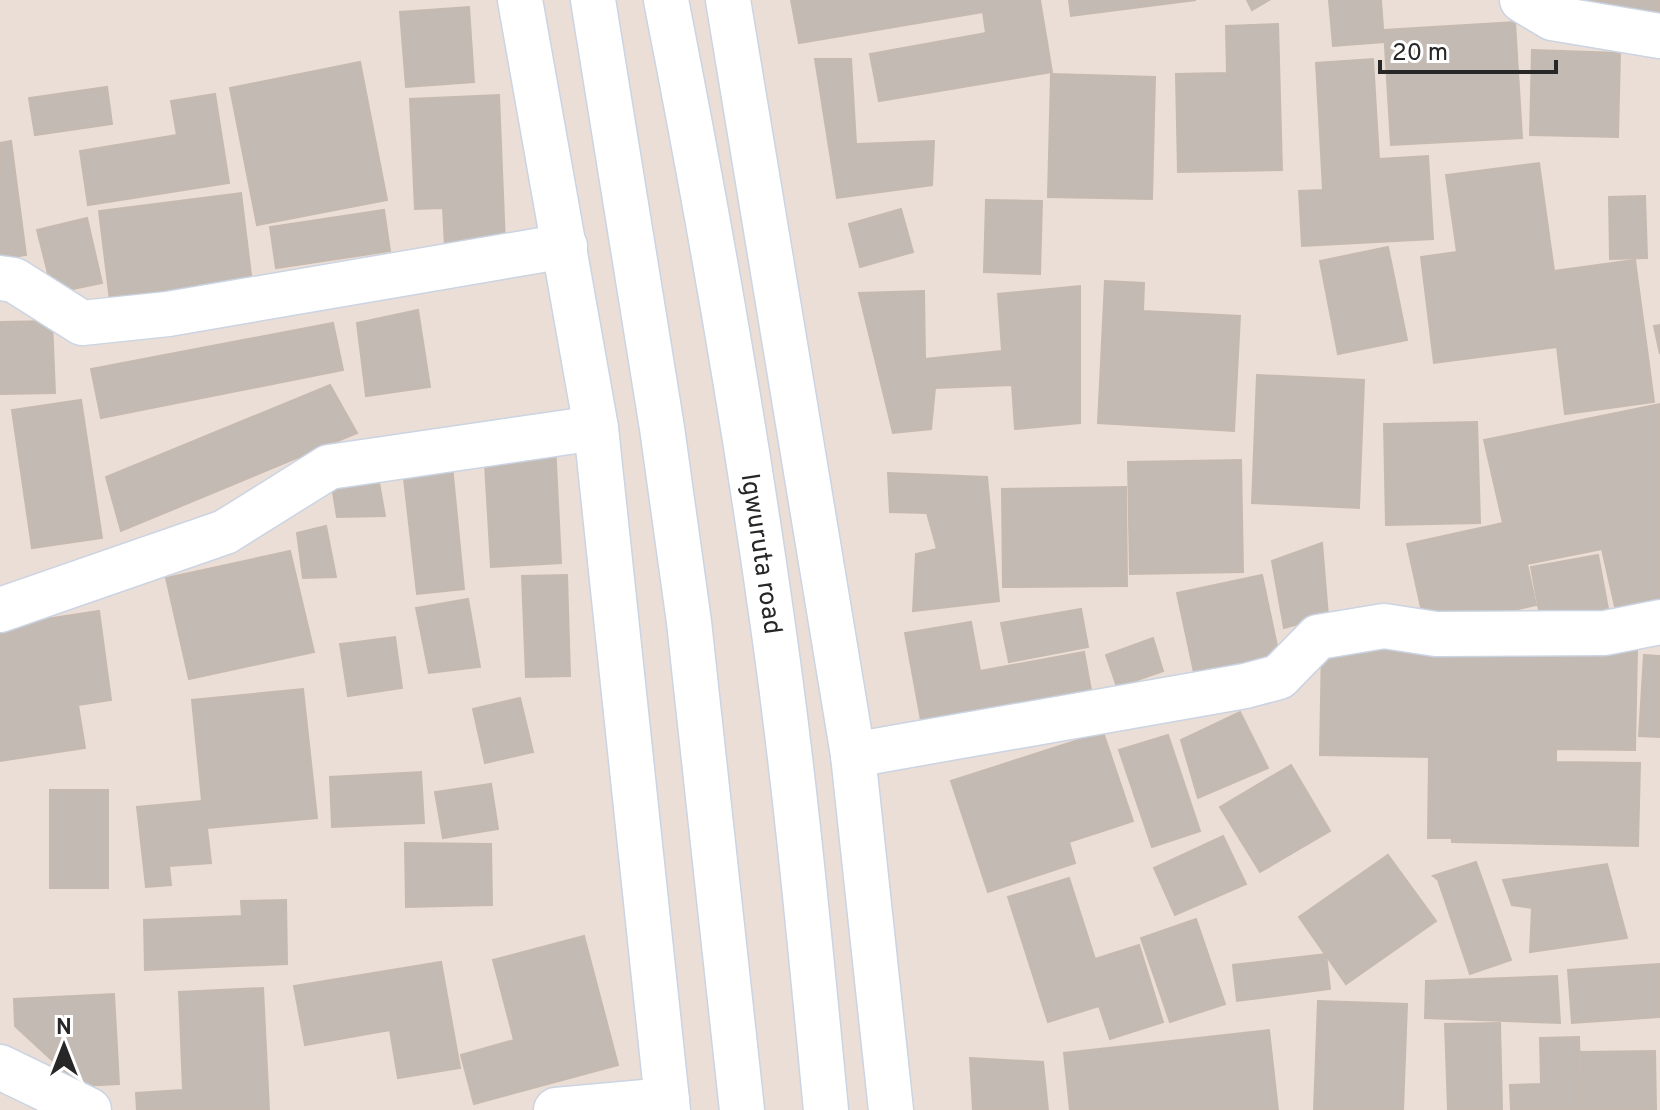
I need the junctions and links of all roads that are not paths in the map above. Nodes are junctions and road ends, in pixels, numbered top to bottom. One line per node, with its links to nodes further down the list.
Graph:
1 (520, 0): 7 (street)
2 (593, 0): 17 (street)
3 (666, 0): 18 (street, Igwuruta road)
4 (728, 0): 12 (street)
5 (1522, 0): 6 (street)
6 (1660, 36)
7 (565, 246): 8 (street); 9 (street)
8 (0, 278)
9 (596, 428): 10 (street); 14 (street)
10 (0, 610)
11 (1660, 622): 12 (street)
12 (853, 755): 19 (street)
13 (0, 1067): 15 (street)
14 (667, 1105): 16 (street)
15 (89, 1110)
16 (556, 1110)
17 (742, 1110)
18 (826, 1110)
19 (891, 1110)

